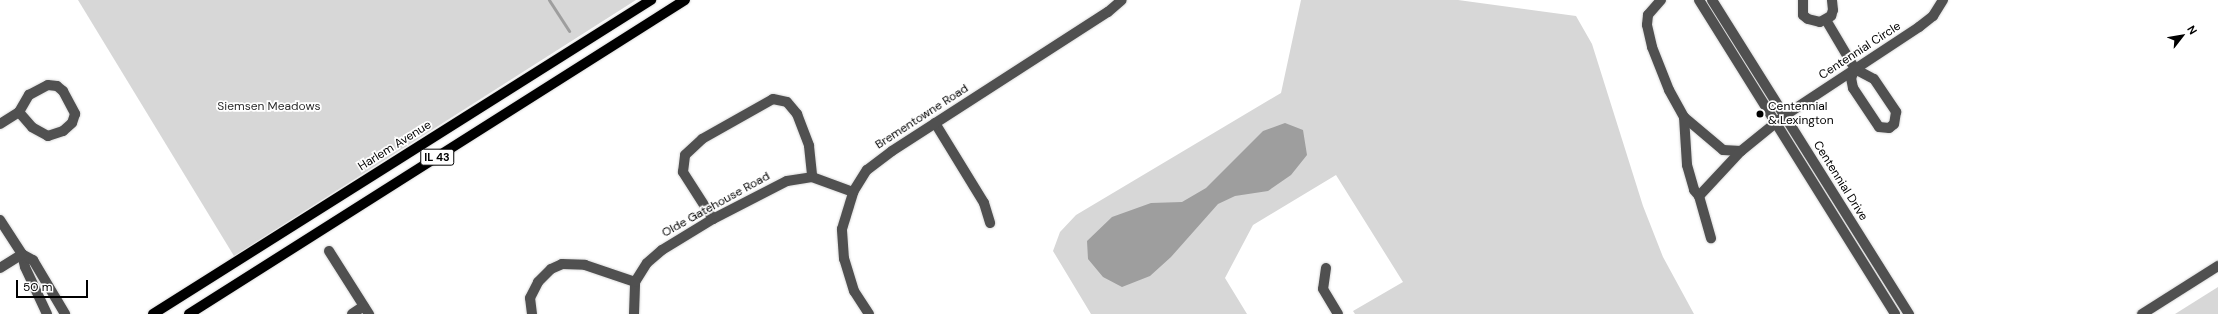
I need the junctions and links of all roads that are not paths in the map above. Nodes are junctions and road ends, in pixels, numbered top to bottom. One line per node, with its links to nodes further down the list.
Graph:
1 (651, 0): 35 (main road, Harlem Avenue / IL 43)
2 (685, 0): 36 (main road, IL 43)
3 (1122, 0): 15 (street, Brementowne Road)
4 (1661, 0): 14 (street)
5 (1699, 0): 16 (street, Centennial Drive)
6 (1712, 0): 13 (street, Centennial Drive)
7 (1803, 0): 10 (street)
8 (1832, 0): 10 (street)
9 (1943, 0): 11 (street, Centennial Circle)
10 (1826, 20): 11 (street)
11 (1855, 69): 11 (street); 13 (street, Centennial Circle)
12 (19, 112): 12 (street); 17 (street)
13 (1784, 116): 16 (street, Centennial Circle); 43 (street, Centennial Drive)
14 (1684, 117): 18 (street); 21 (street)
15 (935, 123): 20 (street, Brementowne Road); 24 (street)
16 (1775, 123): 18 (street, Centennial Circle); 42 (street, Centennial Drive)
17 (0, 124)
18 (1741, 152): 21 (street, Centennial Circle)
19 (812, 177): 20 (street, Olde Gatehouse Road); 22 (street, Olde Gatehouse Road); 22 (street)
20 (853, 192): 40 (street, Brementowne Road)
21 (1700, 196): 25 (street)
22 (713, 219): 31 (street, Olde Gatehouse Road)
23 (0, 220): 27 (street)
24 (990, 223)
25 (1711, 238)
26 (329, 251): 32 (street)
27 (22, 254): 29 (street); 33 (street); 34 (street)
28 (2218, 266): 44 (street)
29 (0, 268)
30 (1326, 268): 41 (street)
31 (635, 282): 38 (street); 39 (street)
32 (366, 310): 37 (street)
33 (47, 314)
34 (64, 314)
35 (153, 314)
36 (189, 314)
37 (352, 314)
38 (532, 314)
39 (634, 314)
40 (869, 314)
41 (1338, 314)
42 (1895, 314)
43 (1909, 314)
44 (2142, 314)

